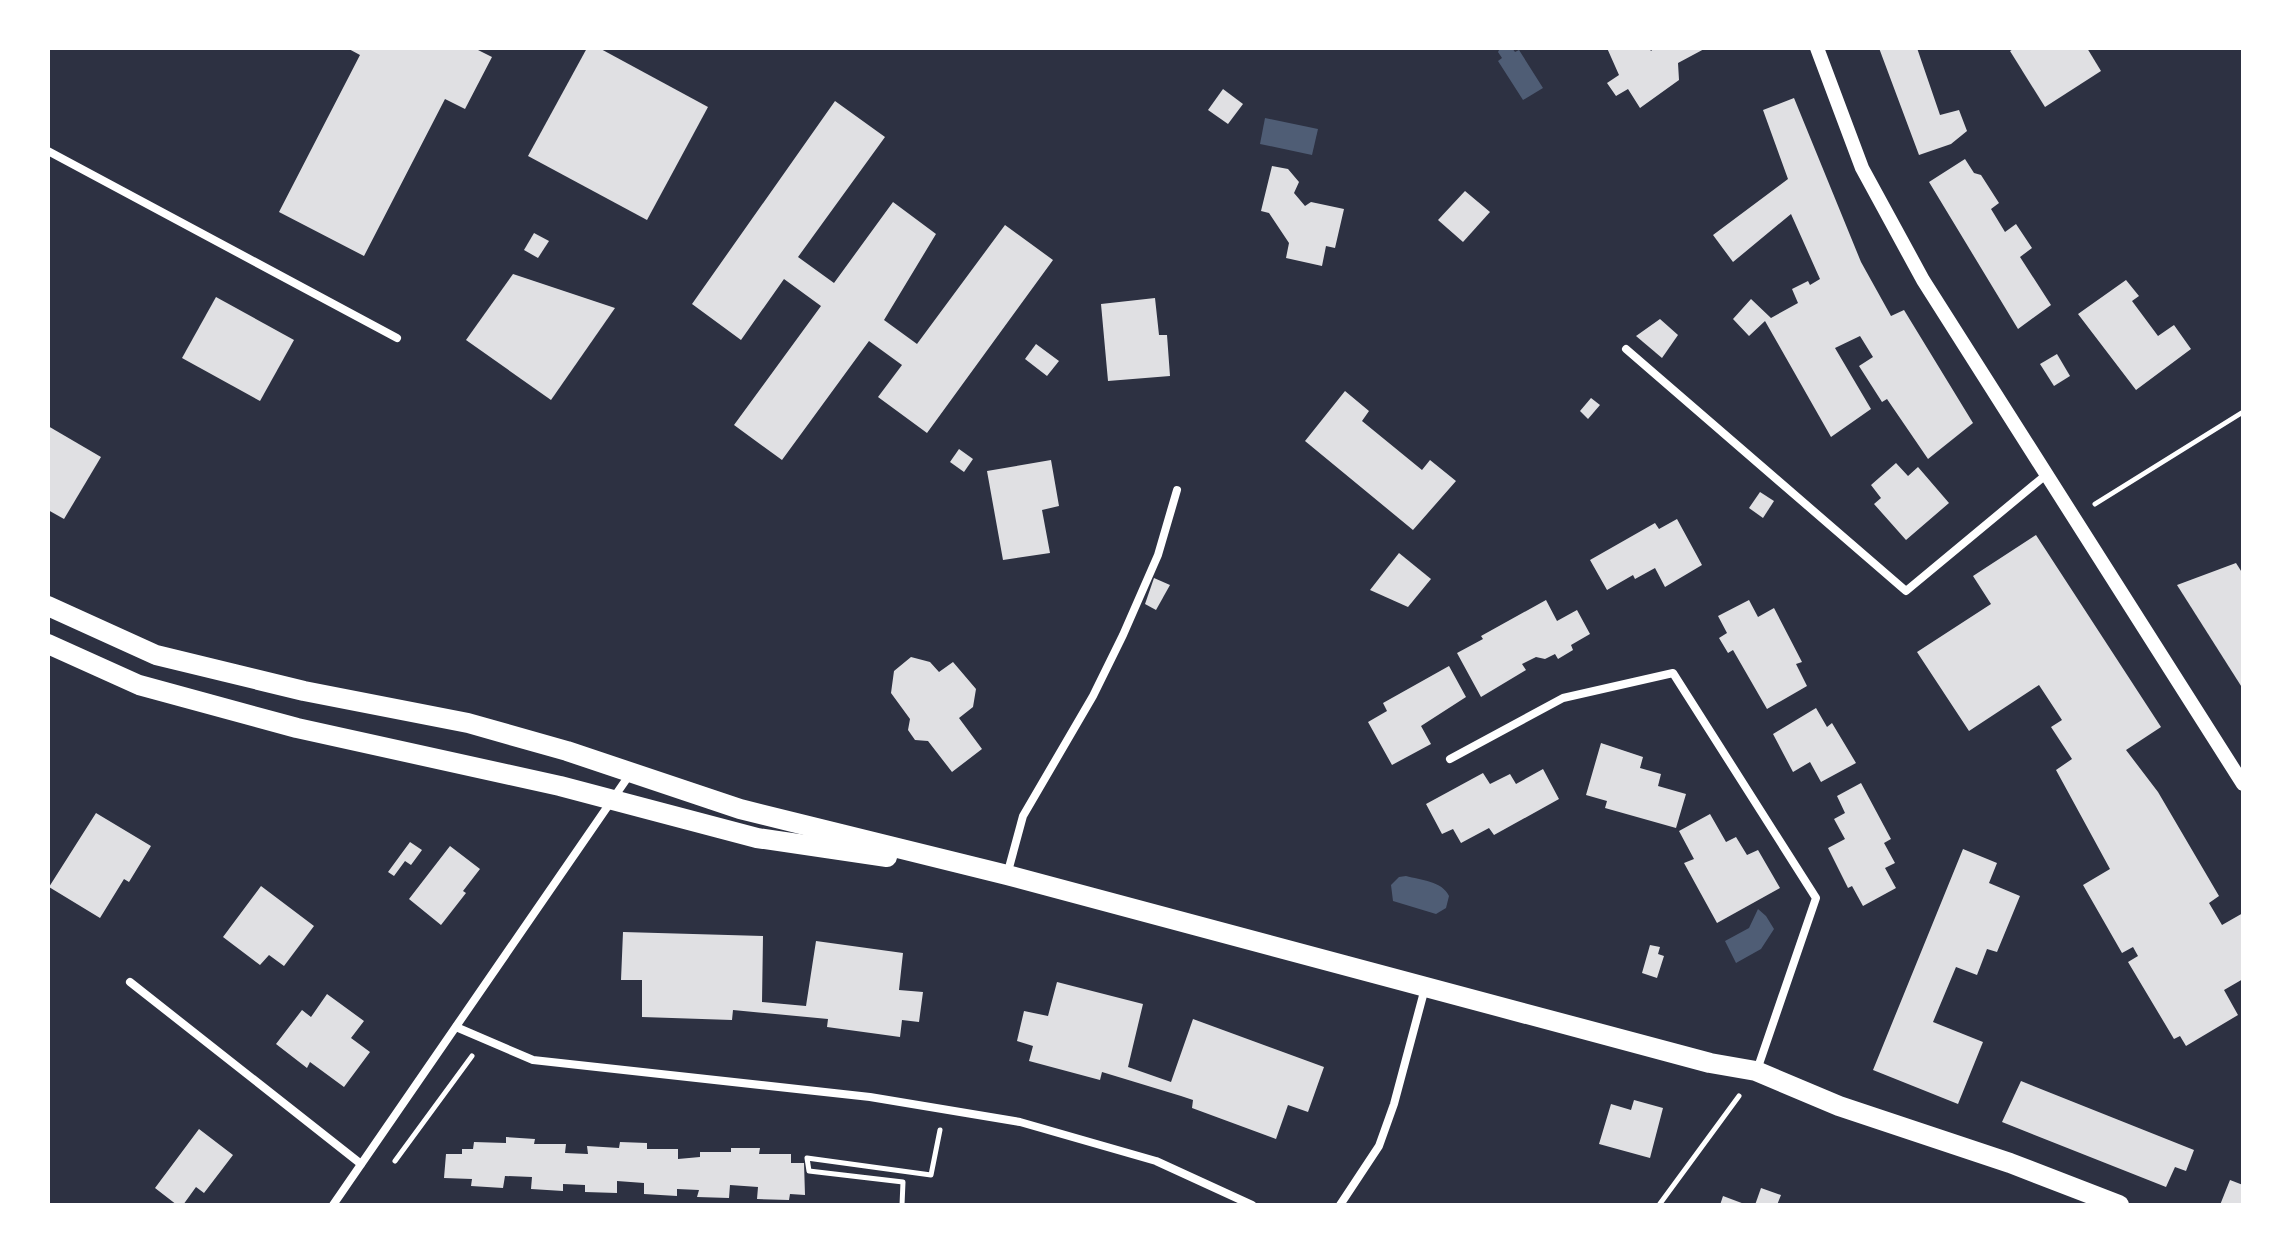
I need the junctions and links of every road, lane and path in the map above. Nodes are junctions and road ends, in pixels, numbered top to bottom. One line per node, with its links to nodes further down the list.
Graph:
1 (1817, 48): 6 (street)
2 (48, 151): 3 (street)
3 (397, 338)
4 (1626, 349): 6 (street)
5 (2243, 412): 8 (path)
6 (2047, 474): 8 (street)
7 (1177, 490): 15 (street)
8 (2075, 517): 13 (street)
9 (48, 606): 12 (main road)
10 (48, 644): 14 (main road)
11 (1450, 759): 20 (street)
12 (631, 773): 14 (street); 15 (main road)
13 (2243, 784)
14 (611, 799): 15 (main road); 18 (street)
15 (1007, 875): 17 (main road)
16 (130, 982): 22 (street)
17 (1425, 988): 20 (main road); 27 (street)
18 (456, 1027): 19 (street); 22 (street)
19 (484, 1039): 21 (street); 23 (path)
20 (1756, 1071): 28 (path); 29 (main road)
21 (944, 1109): 25 (path); 26 (street)
22 (361, 1164): 24 (street)
23 (391, 1167)
24 (333, 1205)
25 (902, 1205)
26 (1252, 1205)
27 (1340, 1205)
28 (1659, 1205)
29 (2119, 1205)

